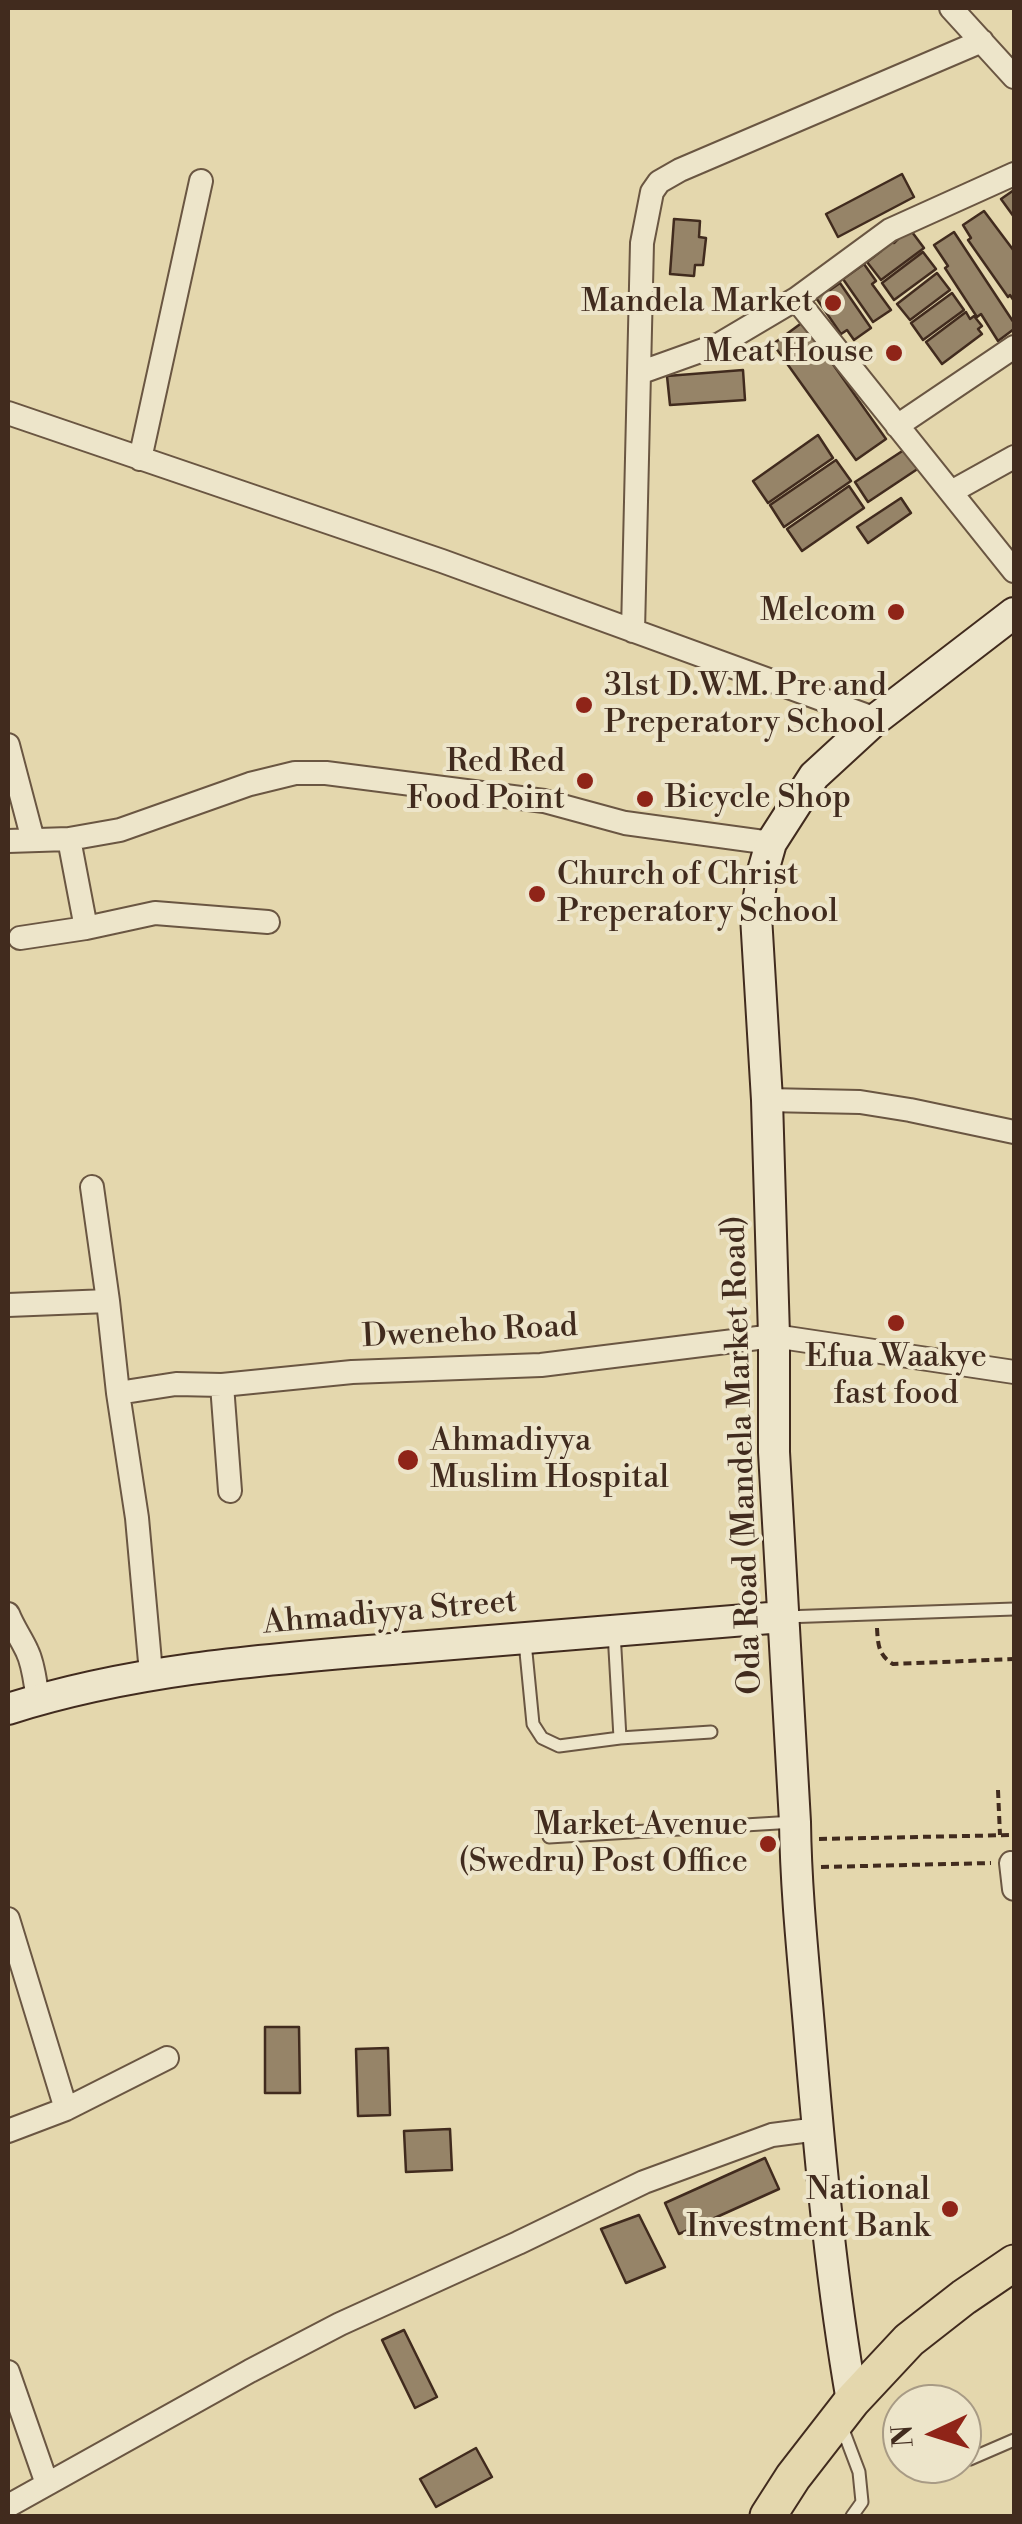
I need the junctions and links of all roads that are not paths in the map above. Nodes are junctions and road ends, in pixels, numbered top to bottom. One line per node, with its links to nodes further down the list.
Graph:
1 (950, 8): 2 (street)
2 (982, 40): 3 (street); 8 (street)
3 (1014, 77)
4 (1014, 174): 6 (street)
5 (200, 180): 12 (street)
6 (796, 299): 8 (street); 10 (street)
7 (1014, 347): 10 (street)
8 (639, 373): 16 (street)
9 (8, 413): 12 (street)
10 (898, 426): 13 (street)
11 (1014, 457): 13 (street)
12 (140, 459): 16 (street)
13 (950, 492): 14 (street)
14 (1014, 571)
15 (1014, 613): 17 (street, Oda Road (Mandela Market Road))
16 (633, 631): 17 (street)
17 (876, 719): 22 (street, Oda Road (Mandela Market Road))
18 (8, 745): 20 (street)
19 (70, 839): 20 (street); 22 (street); 24 (street)
20 (33, 840): 21 (street)
21 (8, 841)
22 (771, 843): 26 (street, Oda Road (Mandela Market Road))
23 (268, 922): 24 (street)
24 (86, 928): 25 (street)
25 (20, 938)
26 (767, 1100): 27 (street); 31 (street, Oda Road (Mandela Market Road))
27 (1014, 1132)
28 (92, 1188): 29 (street)
29 (108, 1302): 30 (street); 34 (street)
30 (8, 1306)
31 (774, 1336): 32 (street, Dweneho Road); 33 (street, Dweneho Road); 38 (street, Oda Road (Mandela Market Road))
32 (1014, 1372)
33 (222, 1385): 34 (street, Dweneho Road); 35 (street)
34 (118, 1393): 41 (street)
35 (230, 1491)
36 (1014, 1609): 38 (lane)
37 (8, 1614): 42 (street)
38 (782, 1617): 39 (street, Ahmadiyya Street); 47 (street, Oda Road (Mandela Market Road))
39 (614, 1631): 40 (street, Ahmadiyya Street); 45 (lane)
40 (525, 1638): 41 (street, Ahmadiyya Street); 45 (lane)
41 (151, 1673): 42 (street, Ahmadiyya Street)
42 (38, 1699): 43 (street, Ahmadiyya Street)
43 (8, 1709)
44 (711, 1732): 45 (lane)
45 (620, 1738)
46 (549, 1837): 47 (lane)
47 (796, 1843): 53 (street, Oda Road (Mandela Market Road))
48 (1013, 1863): 49 (street)
49 (1014, 1889)
50 (8, 1919): 52 (street)
51 (167, 2058): 52 (street)
52 (66, 2109): 54 (street)
53 (818, 2130): 57 (street, Oda Road (Mandela Market Road)); 60 (street)
54 (8, 2131)
55 (1014, 2263): 57 (main road)
56 (8, 2372): 60 (street)
57 (846, 2411): 62 (main road); 63 (lane)
58 (1014, 2440): 59 (lane)
59 (982, 2453)
60 (47, 2484): 61 (street)
61 (8, 2506)
62 (776, 2512)
63 (852, 2516)

